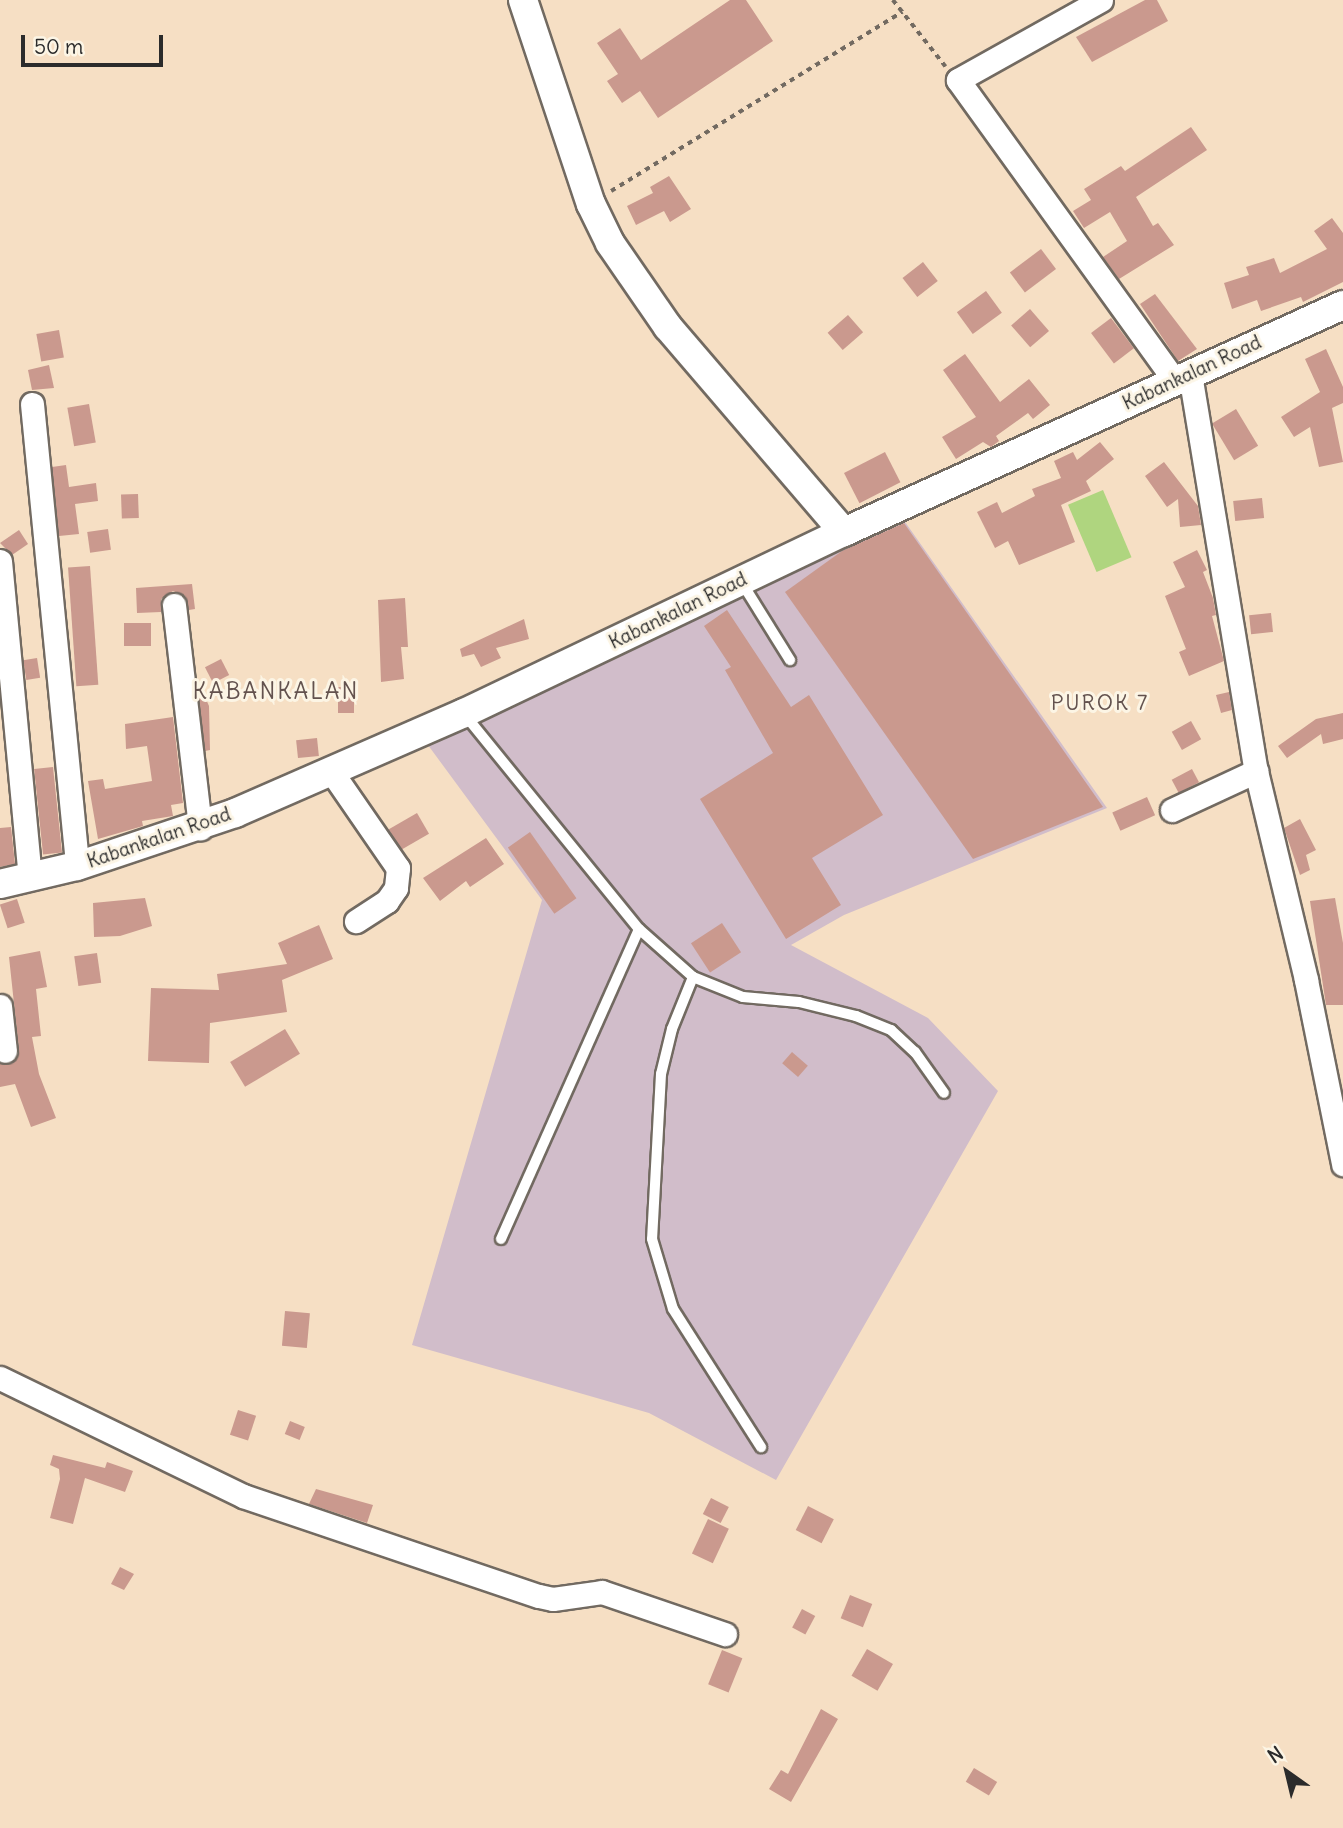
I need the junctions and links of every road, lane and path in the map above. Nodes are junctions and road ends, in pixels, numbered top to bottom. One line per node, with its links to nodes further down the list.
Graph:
1 (523, 0): 6 (street)
2 (893, 0): 4 (path)
3 (1101, 0): 5 (street)
4 (902, 12): 5 (path); 6 (path)
5 (958, 80): 8 (street)
6 (591, 204): 10 (street)
7 (1343, 304): 8 (street, Kabankalan Road)
8 (1182, 377): 10 (street, Kabankalan Road); 17 (street)
9 (32, 404): 20 (street)
10 (844, 532): 12 (street, Kabankalan Road)
11 (0, 561): 21 (street)
12 (741, 581): 14 (lane); 15 (street, Kabankalan Road)
13 (174, 606): 19 (street)
14 (790, 660)
15 (464, 713): 16 (street, Kabankalan Road); 24 (lane)
16 (331, 771): 19 (street, Kabankalan Road); 23 (street)
17 (1256, 771): 18 (street); 29 (street)
18 (1172, 810)
19 (200, 828): 20 (street, Kabankalan Road)
20 (77, 866): 21 (street, Kabankalan Road)
21 (30, 877): 22 (street, Kabankalan Road)
22 (0, 884)
23 (356, 921)
24 (639, 929): 25 (lane); 30 (lane)
25 (693, 977): 28 (lane); 32 (lane)
26 (0, 1006): 27 (street)
27 (5, 1051)
28 (944, 1093)
29 (1343, 1164)
30 (501, 1240)
31 (0, 1378): 33 (street)
32 (761, 1447)
33 (724, 1634)

